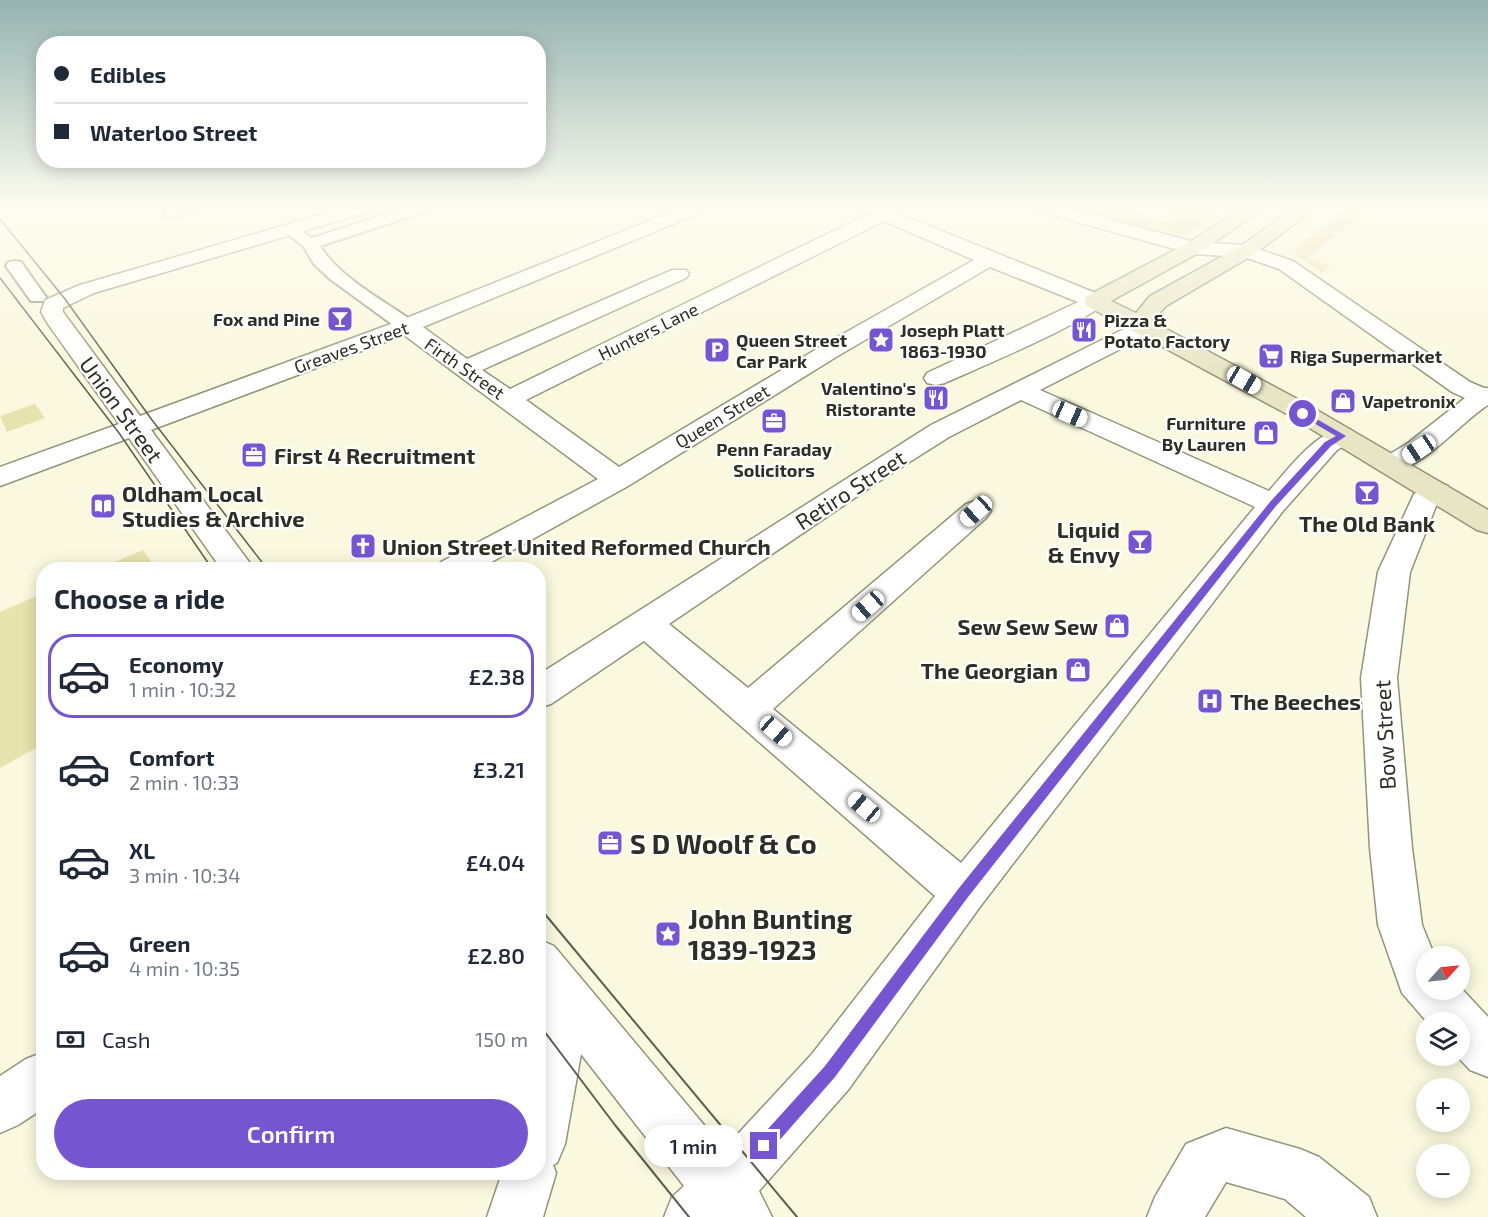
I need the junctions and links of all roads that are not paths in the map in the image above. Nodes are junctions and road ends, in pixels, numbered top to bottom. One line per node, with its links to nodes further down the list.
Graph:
1 (172, 264): 12 (street)
2 (324, 264): 15 (street, Firth Street)
3 (560, 264): 15 (street, Greaves Street)
4 (771, 264): 20 (street, Hunters Lane)
5 (982, 264): 25 (street, Queen Street)
6 (1002, 264): 13 (street)
7 (1164, 264): 13 (main road)
8 (1223, 264): 14 (main road)
9 (1283, 264): 19 (street)
10 (15, 266): 12 (street, Union Street)
11 (679, 274): 16 (street)
12 (45, 301): 21 (street, Union Street)
13 (1095, 301): 14 (main road); 17 (street)
14 (1143, 325): 18 (street, Retiro Street); 22 (main road)
15 (407, 326): 16 (street, Firth Street); 21 (street, Greaves Street)
16 (466, 368): 20 (street, Firth Street)
17 (936, 378)
18 (1019, 390): 27 (street); 32 (street, Retiro Street)
19 (1485, 396): 23 (street)
20 (509, 399): 25 (street, Firth Street)
21 (135, 427): 24 (street, Greaves Street); 30 (street, Union Street)
22 (1342, 436): 23 (main road); 27 (street)
23 (1392, 465): 26 (main road)
24 (0, 477)
25 (618, 480): 31 (street, Queen Street)
26 (1438, 492): 29 (main road); 36 (street, Bow Street)
27 (1273, 504): 35 (street)
28 (976, 511): 34 (street)
29 (1488, 524)
30 (234, 562)
31 (467, 562)
32 (646, 623): 33 (street, Retiro Street); 34 (street)
33 (546, 689)
34 (749, 708): 35 (street)
35 (964, 893): 46 (street)
36 (1416, 968)
37 (553, 980): 42 (street); 46 (street)
38 (1439, 1000): 39 (street)
39 (1450, 1012)
40 (1470, 1034): 41 (street)
41 (1488, 1052)
42 (546, 1057)
43 (36, 1082): 44 (street)
44 (0, 1107)
45 (527, 1180): 47 (street)
46 (720, 1208)
47 (514, 1217)
48 (1175, 1217): 49 (street)
49 (1349, 1217)

